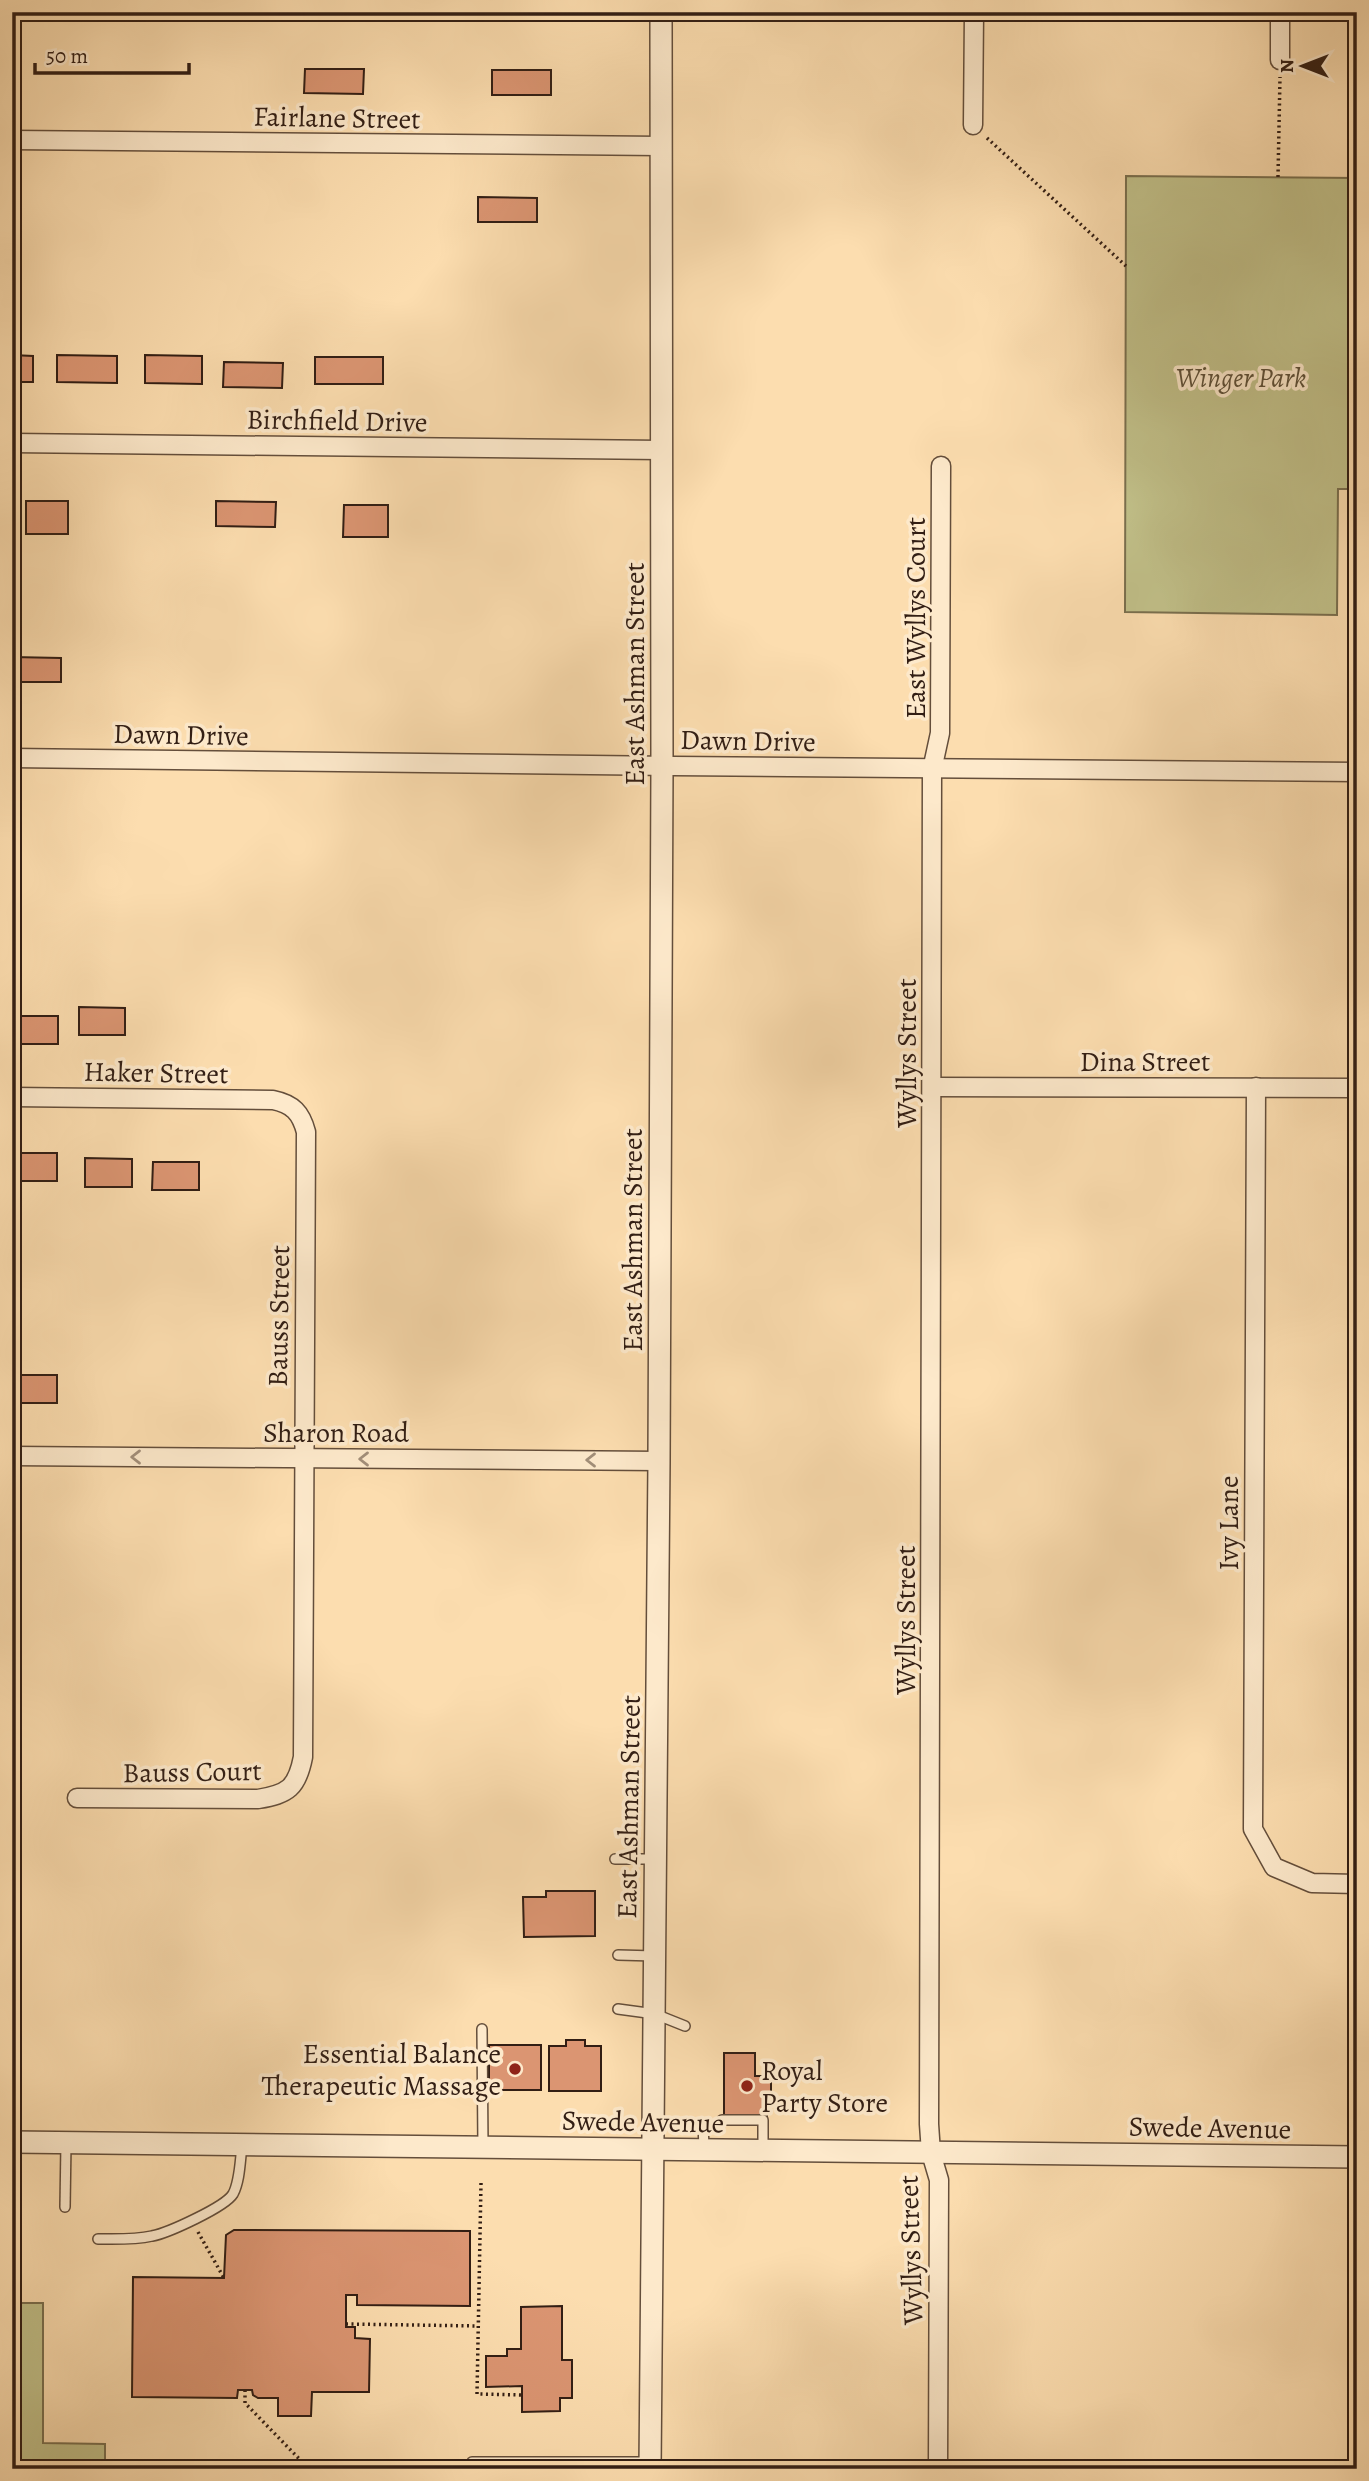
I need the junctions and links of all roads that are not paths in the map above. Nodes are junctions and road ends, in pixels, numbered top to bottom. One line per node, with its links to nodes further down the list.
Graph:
1 (661, 12): 7 (street, East Ashman Street)
2 (974, 12): 5 (street)
3 (1280, 12): 4 (street)
4 (1280, 61)
5 (973, 125)
6 (12, 140): 7 (street, Fairlane Street)
7 (661, 146): 9 (street, East Ashman Street)
8 (12, 443): 9 (street, Birchfield Drive)
9 (661, 450): 12 (street, East Ashman Street)
10 (942, 466): 13 (street, East Wyllys Court)
11 (12, 758): 12 (street, Dawn Drive)
12 (662, 765): 13 (street, Dawn Drive); 22 (street, East Ashman Street)
13 (932, 770): 14 (street, Dawn Drive); 15 (street, Wyllys Street)
14 (1357, 772)
15 (933, 1087): 16 (street, Dina Street); 43 (street, Wyllys Street)
16 (1256, 1087): 17 (street, Dina Street); 27 (street, Ivy Lane)
17 (1357, 1088)
18 (12, 1097): 19 (street, Haker Street)
19 (297, 1110): 21 (street, Bauss Street)
20 (12, 1456): 21 (street, Sharon Road, one-way to 20)
21 (303, 1458): 22 (street, Sharon Road, one-way to 21); 23 (street, Bauss Street)
22 (659, 1461): 26 (street, East Ashman Street)
23 (303, 1693): 24 (street, Bauss Court)
24 (77, 1798)
25 (615, 1859): 26 (lane)
26 (655, 1859): 29 (street, East Ashman Street)
27 (1357, 1884)
28 (618, 1955): 29 (lane)
29 (654, 1956): 31 (street, East Ashman Street)
30 (618, 2009): 31 (lane)
31 (654, 2014): 32 (lane); 40 (street, East Ashman Street)
32 (685, 2026)
33 (482, 2029): 39 (lane)
34 (722, 2120): 42 (lane)
35 (703, 2123): 41 (lane)
36 (12, 2142): 37 (street, Swede Avenue)
37 (66, 2143): 38 (street, Swede Avenue); 45 (lane)
38 (243, 2144): 39 (street, Swede Avenue); 46 (lane)
39 (483, 2147): 40 (street, Swede Avenue)
40 (653, 2148): 41 (street, Swede Avenue); 48 (street, East Ashman Street)
41 (704, 2149): 42 (street, Swede Avenue)
42 (764, 2150): 43 (street, Swede Avenue)
43 (931, 2153): 44 (street, Swede Avenue); 49 (street, Wyllys Street)
44 (1357, 2157)
45 (65, 2207)
46 (98, 2239)
47 (472, 2462): 48 (lane)
48 (650, 2465)
49 (938, 2469)

